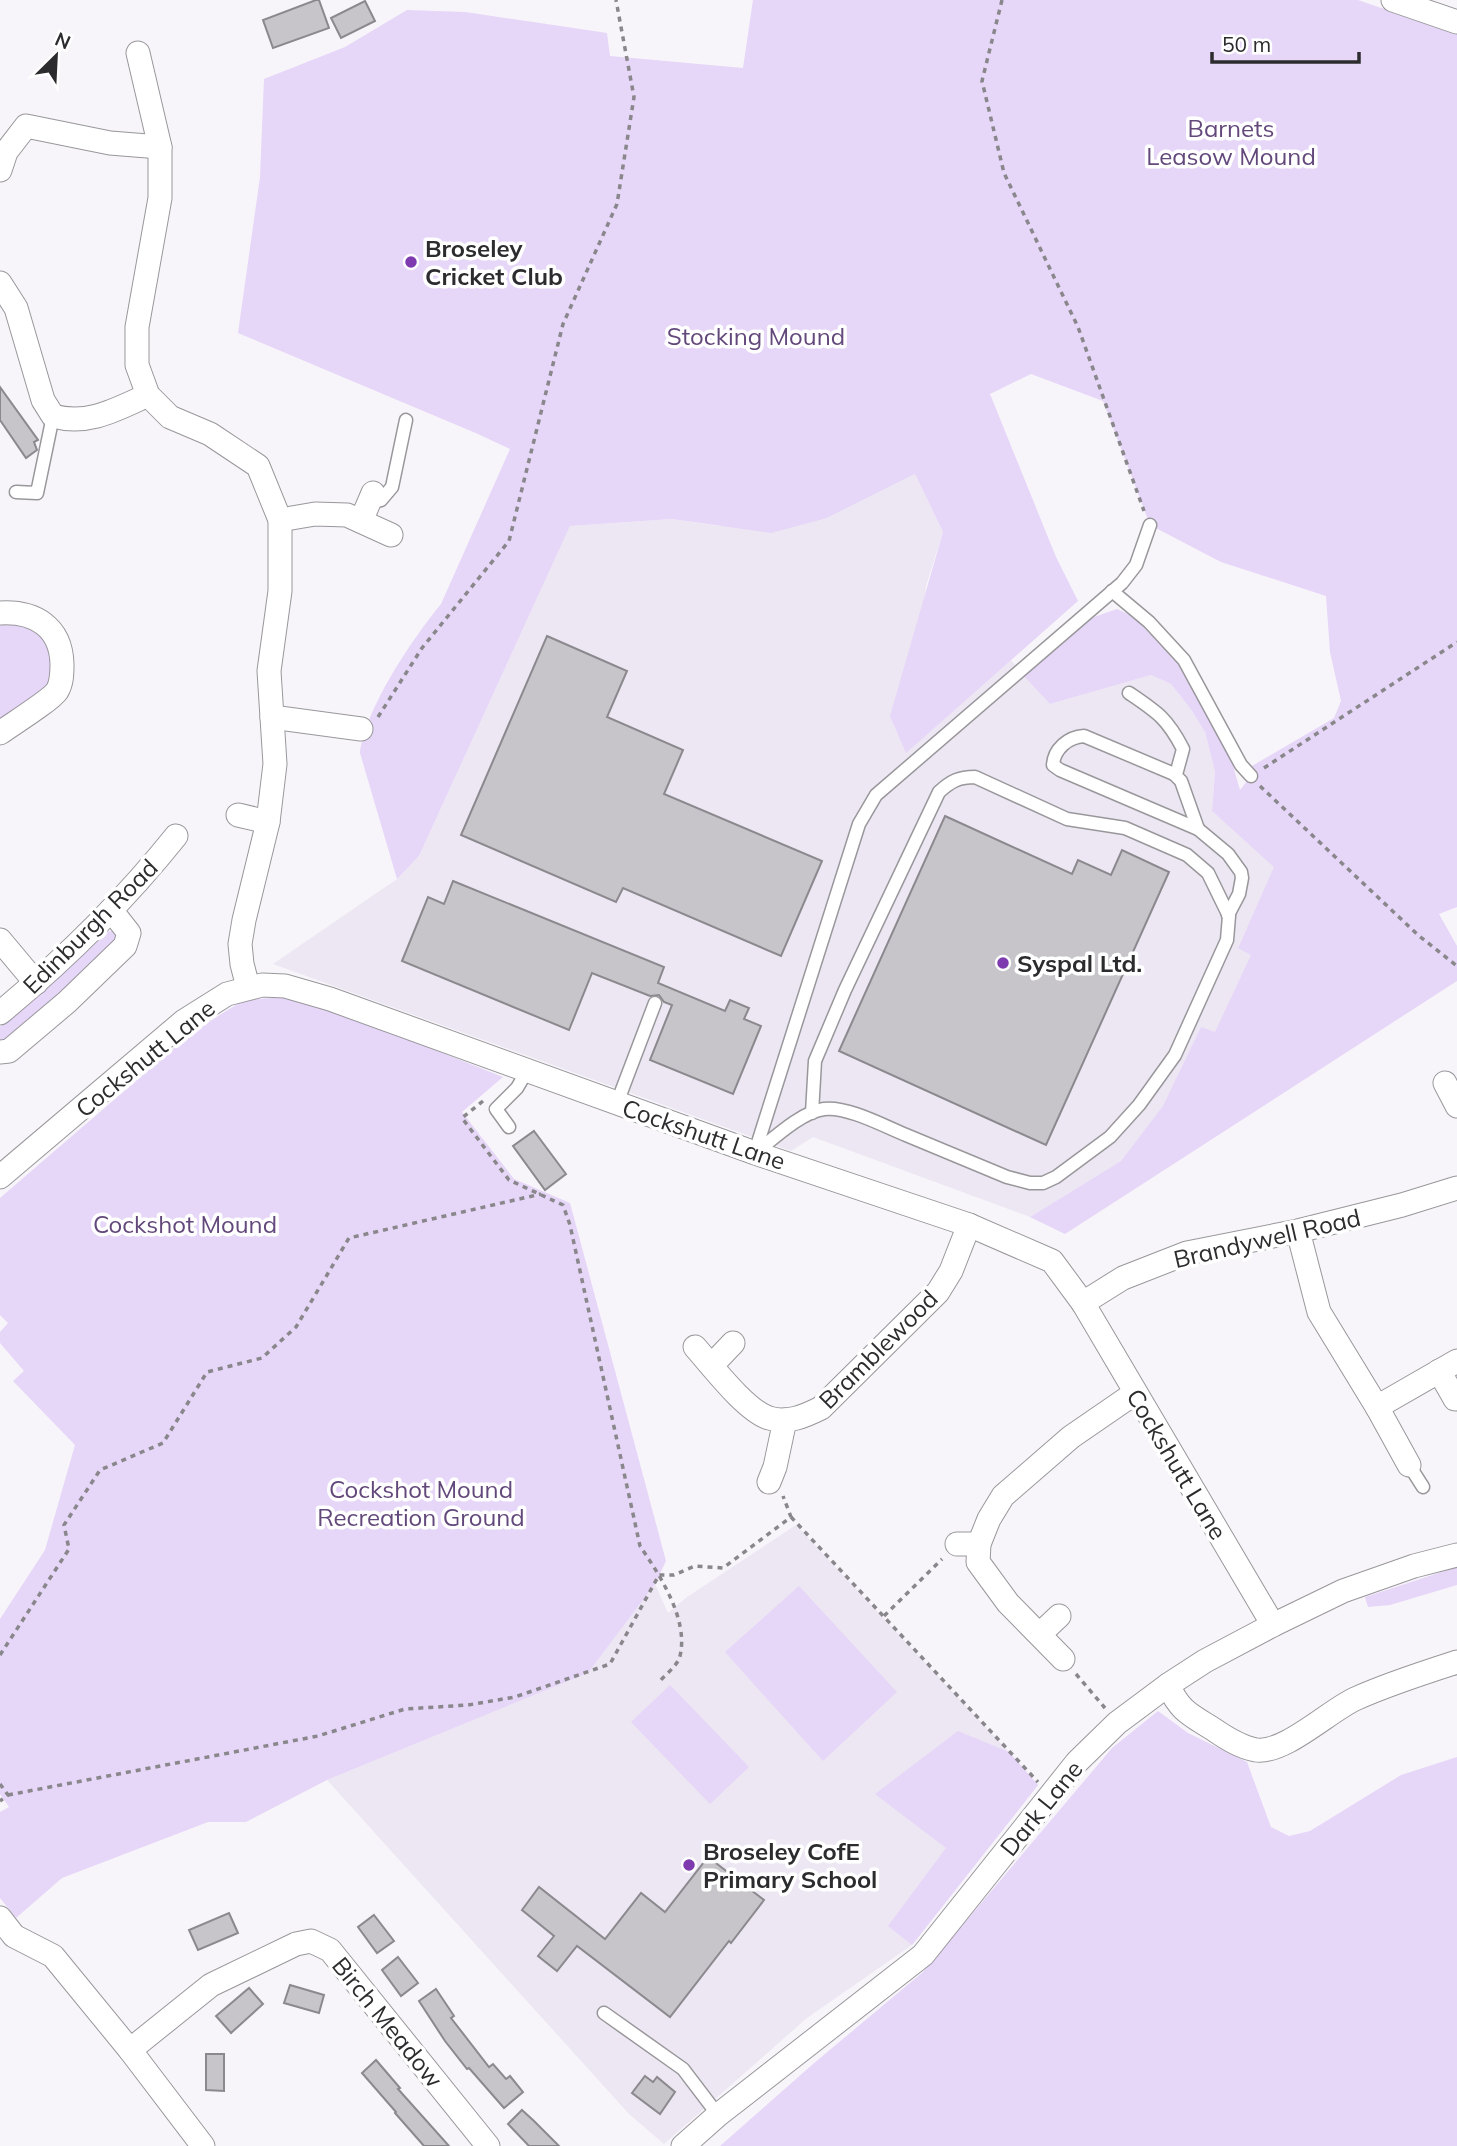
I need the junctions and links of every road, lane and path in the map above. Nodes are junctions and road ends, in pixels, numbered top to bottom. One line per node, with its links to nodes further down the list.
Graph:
1 (616, 0): 22 (path)
2 (1002, 0): 15 (path)
3 (1393, 0): 4 (street)
4 (1457, 22)
5 (138, 53): 6 (street)
6 (160, 147): 7 (street); 9 (street)
7 (0, 170)
8 (0, 283): 10 (street)
9 (148, 395): 10 (street); 14 (street)
10 (53, 416): 12 (lane)
11 (407, 420): 13 (lane)
12 (16, 492)
13 (368, 505): 14 (street); 16 (street)
14 (280, 520): 21 (street)
15 (1150, 526): 17 (lane)
16 (391, 535)
17 (1112, 591): 25 (lane); 46 (lane)
18 (0, 613): 23 (street)
19 (1457, 642): 25 (path)
20 (1129, 693): 24 (lane)
21 (272, 716): 22 (street); 27 (street)
22 (361, 729)
23 (0, 733)
24 (1174, 774): 28 (lane); 28 (lane)
25 (1251, 776): 33 (path)
26 (238, 815): 27 (street)
27 (268, 822): 35 (street)
28 (1198, 829): 31 (lane)
29 (176, 836): 30 (street, Edinburgh Road)
30 (111, 910): 34 (street, Edinburgh Road); 38 (street)
31 (1228, 915): 44 (lane); 44 (lane)
32 (0, 940): 34 (street)
33 (1457, 966)
34 (36, 983): 37 (street, Edinburgh Road)
35 (248, 987): 39 (street, Cockshutt Lane); 47 (street, Cockshutt Lane)
36 (655, 1003): 42 (lane)
37 (0, 1013)
38 (0, 1052)
39 (527, 1071): 42 (street, Cockshutt Lane); 45 (lane)
40 (1445, 1083): 43 (street)
41 (484, 1100): 49 (path)
42 (617, 1103): 46 (street, Cockshutt Lane)
43 (1457, 1106)
44 (812, 1113): 46 (lane)
45 (509, 1127)
46 (755, 1153): 50 (street, Cockshutt Lane)
47 (0, 1177)
48 (1457, 1188): 51 (street, Brandywell Road)
49 (541, 1194): 67 (path); 72 (path)
50 (970, 1225): 52 (street, Cockshutt Lane); 60 (street, Bramblewood)
51 (1298, 1231): 52 (street, Brandywell Road); 59 (street)
52 (1083, 1303): 57 (street, Cockshutt Lane)
53 (733, 1343): 55 (street)
54 (695, 1347): 55 (street)
55 (712, 1365): 60 (street)
56 (1448, 1366): 58 (street); 59 (street)
57 (1135, 1393): 65 (street); 70 (street, Cockshutt Lane)
58 (1455, 1399)
59 (1377, 1407): 61 (street)
60 (785, 1420): 62 (street)
61 (1409, 1465): 63 (lane)
62 (772, 1475): 64 (path)
63 (1423, 1487)
64 (791, 1517): 67 (path); 68 (path)
65 (968, 1544): 68 (path); 71 (street)
66 (1457, 1555): 70 (street, Dark Lane)
67 (659, 1575): 75 (path); 79 (path)
68 (884, 1616): 80 (path)
69 (1059, 1616): 71 (street)
70 (1273, 1625): 76 (street, Dark Lane)
71 (1040, 1634): 73 (street)
72 (0, 1655)
73 (1063, 1659): 77 (path)
74 (1457, 1661): 76 (street)
75 (660, 1681)
76 (1168, 1685): 77 (street, Dark Lane)
77 (1117, 1723): 80 (street, Dark Lane)
78 (0, 1784): 79 (path)
79 (8, 1795): 81 (path)
80 (1050, 1795): 85 (street, Dark Lane)
81 (0, 1801)
82 (0, 1918): 84 (street)
83 (604, 2013): 85 (lane)
84 (130, 2050): 86 (street); 87 (street, Birch Meadow)
85 (718, 2115): 88 (street, Dark Lane)
86 (203, 2146)
87 (488, 2146)
88 (683, 2146)

